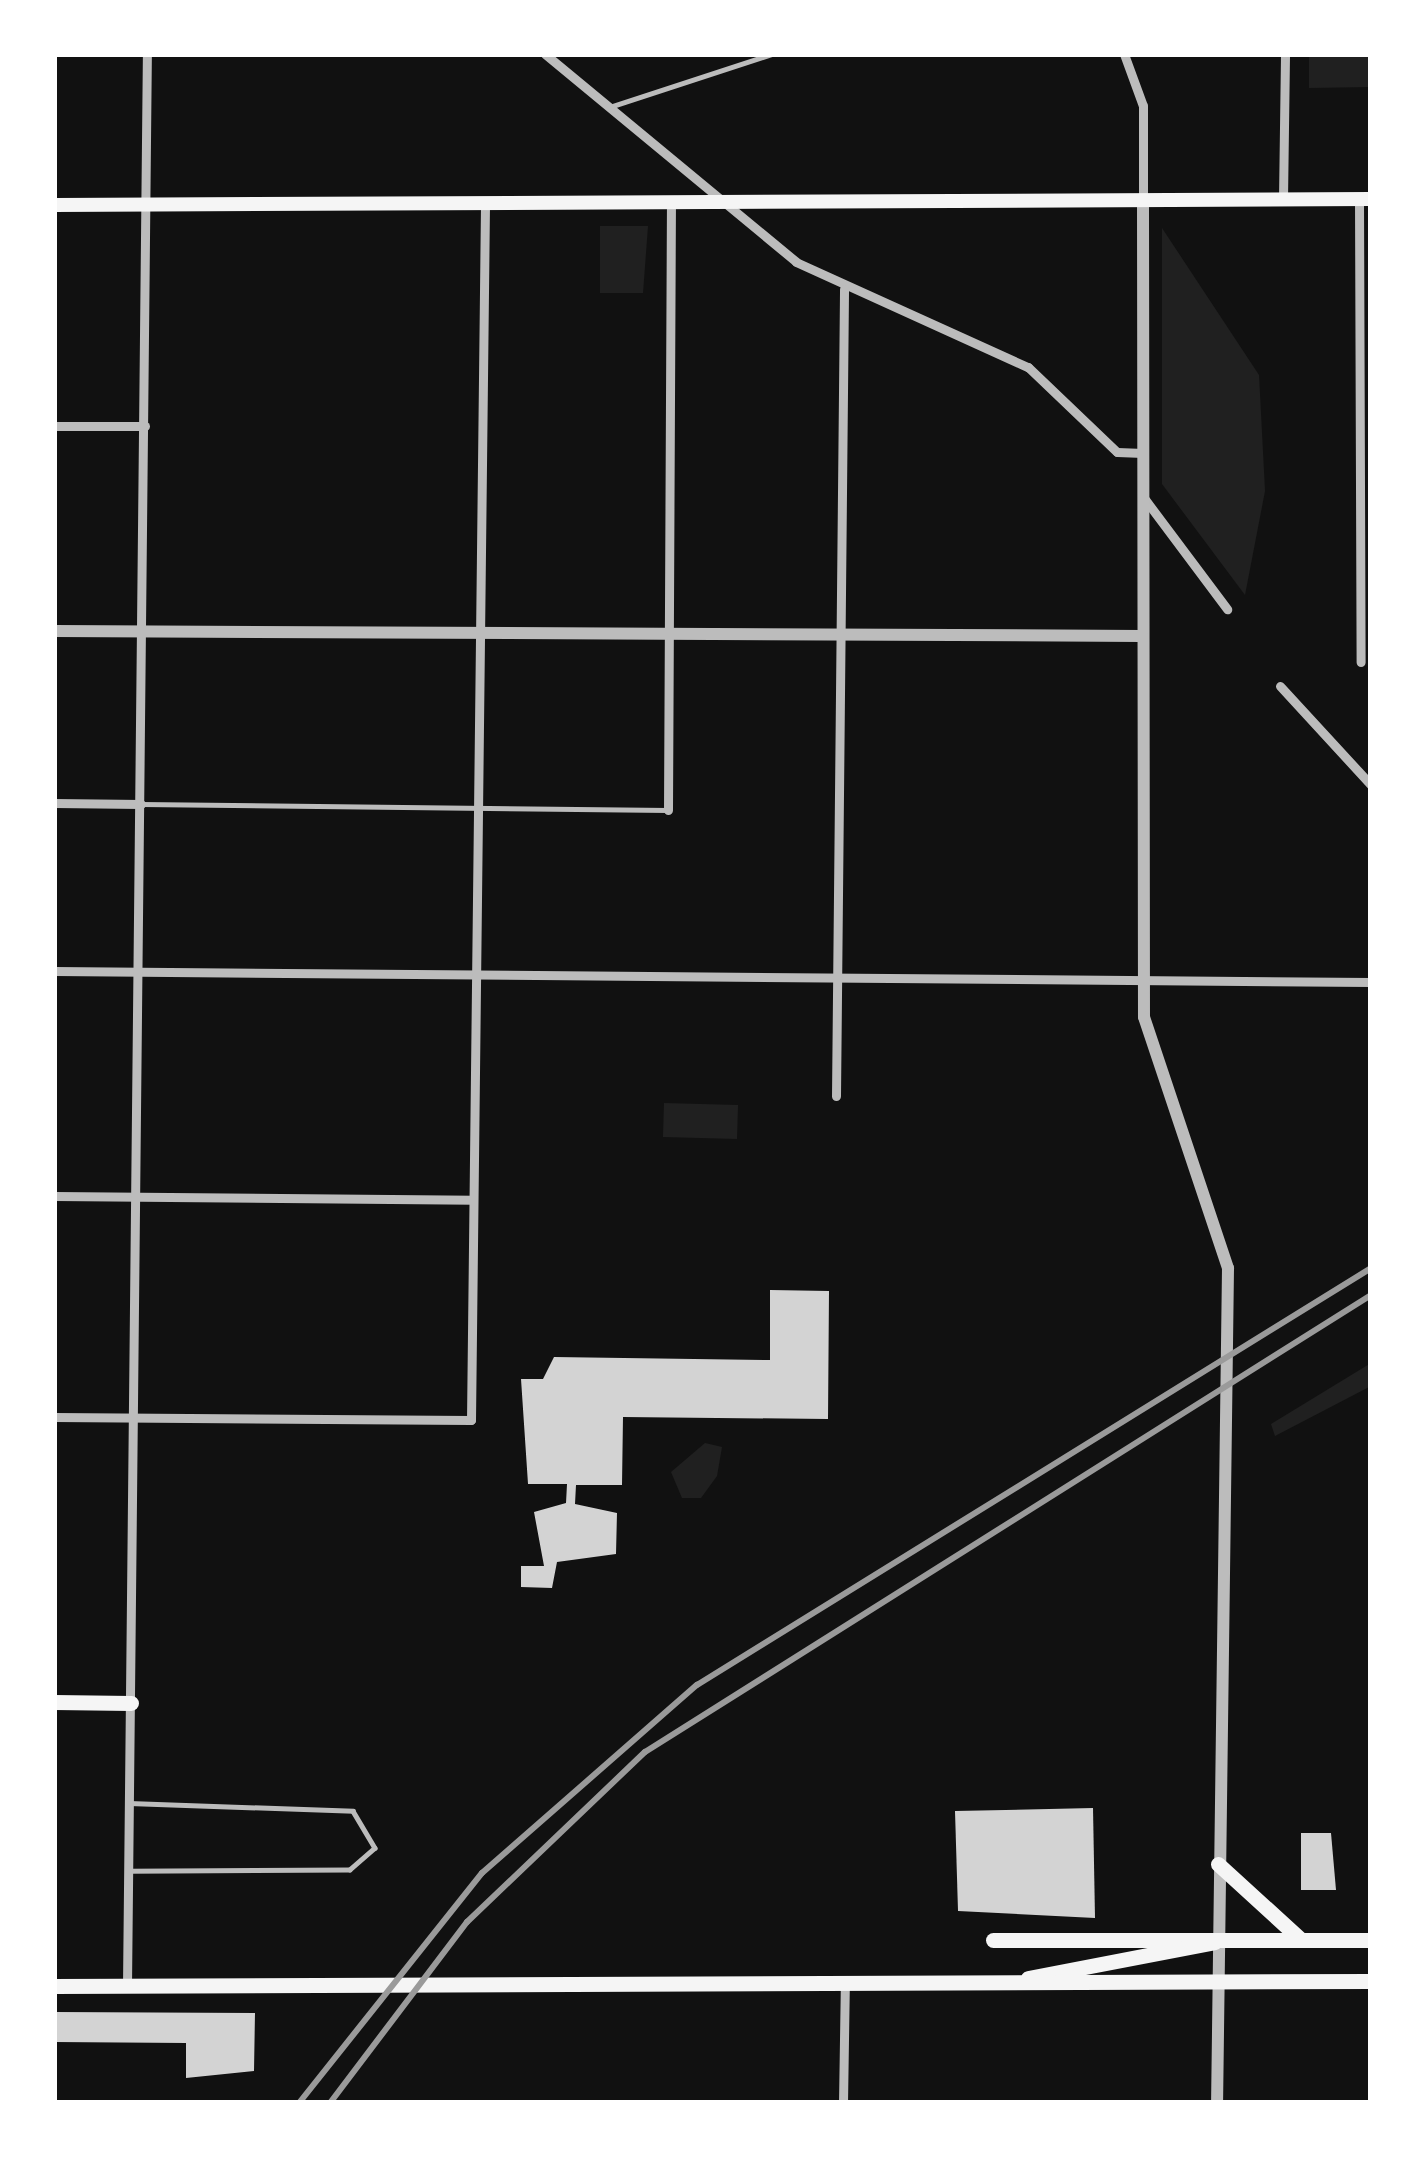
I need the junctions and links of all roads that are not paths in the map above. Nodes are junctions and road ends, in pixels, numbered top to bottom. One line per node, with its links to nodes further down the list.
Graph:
1 (147, 54): 14 (street)
2 (545, 54): 6 (street)
3 (772, 54): 6 (lane)
4 (1124, 54): 9 (street)
5 (1285, 54): 7 (street)
6 (608, 108): 10 (street)
7 (1283, 199): 8 (main road); 9 (main road)
8 (1365, 199): 16 (street)
9 (1143, 200): 10 (main road); 19 (street)
10 (719, 202): 12 (main road); 15 (street)
11 (485, 203): 12 (main road); 14 (main road); 25 (street)
12 (671, 203): 26 (street)
13 (54, 205): 14 (main road)
14 (148, 205): 17 (street)
15 (844, 289): 19 (street); 27 (street)
16 (1365, 394): 21 (street)
17 (146, 426): 18 (street); 24 (street)
18 (54, 427)
19 (1143, 453): 20 (street)
20 (1142, 497): 22 (street); 28 (street)
21 (1366, 581): 29 (street)
22 (1227, 609)
23 (54, 631): 24 (street)
24 (143, 631): 25 (street); 33 (street)
25 (480, 633): 26 (street); 34 (street)
26 (665, 633): 27 (street); 35 (street)
27 (841, 634): 28 (street); 39 (street)
28 (1142, 636): 40 (street)
29 (1361, 662)
30 (1280, 686): 31 (street)
31 (1371, 785)
32 (54, 803): 33 (street)
33 (141, 804): 34 (lane); 37 (street)
34 (478, 808): 35 (lane); 38 (street)
35 (668, 810)
36 (54, 971): 37 (street)
37 (139, 971): 38 (street); 44 (street)
38 (476, 974): 39 (street); 45 (street)
39 (837, 976): 40 (street); 42 (street)
40 (1142, 978): 41 (street); 51 (street)
41 (1371, 982)
42 (836, 1096)
43 (54, 1196): 44 (street)
44 (136, 1196): 45 (street); 47 (street)
45 (473, 1200): 47 (street)
46 (54, 1417): 47 (street)
47 (134, 1418): 49 (street)
48 (54, 1702): 49 (main road)
49 (130, 1703): 50 (street)
50 (129, 1803): 52 (street); 52 (lane)
51 (1218, 1864): 54 (street); 55 (main road)
52 (128, 1871): 62 (street)
53 (993, 1940): 54 (main road)
54 (1218, 1940): 55 (main road); 58 (main road); 59 (street)
55 (1303, 1940): 56 (main road)
56 (1371, 1940)
57 (845, 1981): 58 (main road); 62 (main road); 63 (street)
58 (1019, 1981): 59 (main road)
59 (1218, 1981): 60 (main road); 64 (street)
60 (1371, 1981)
61 (54, 1986): 62 (main road)
62 (127, 1986)
63 (843, 2103)
64 (1217, 2103)

